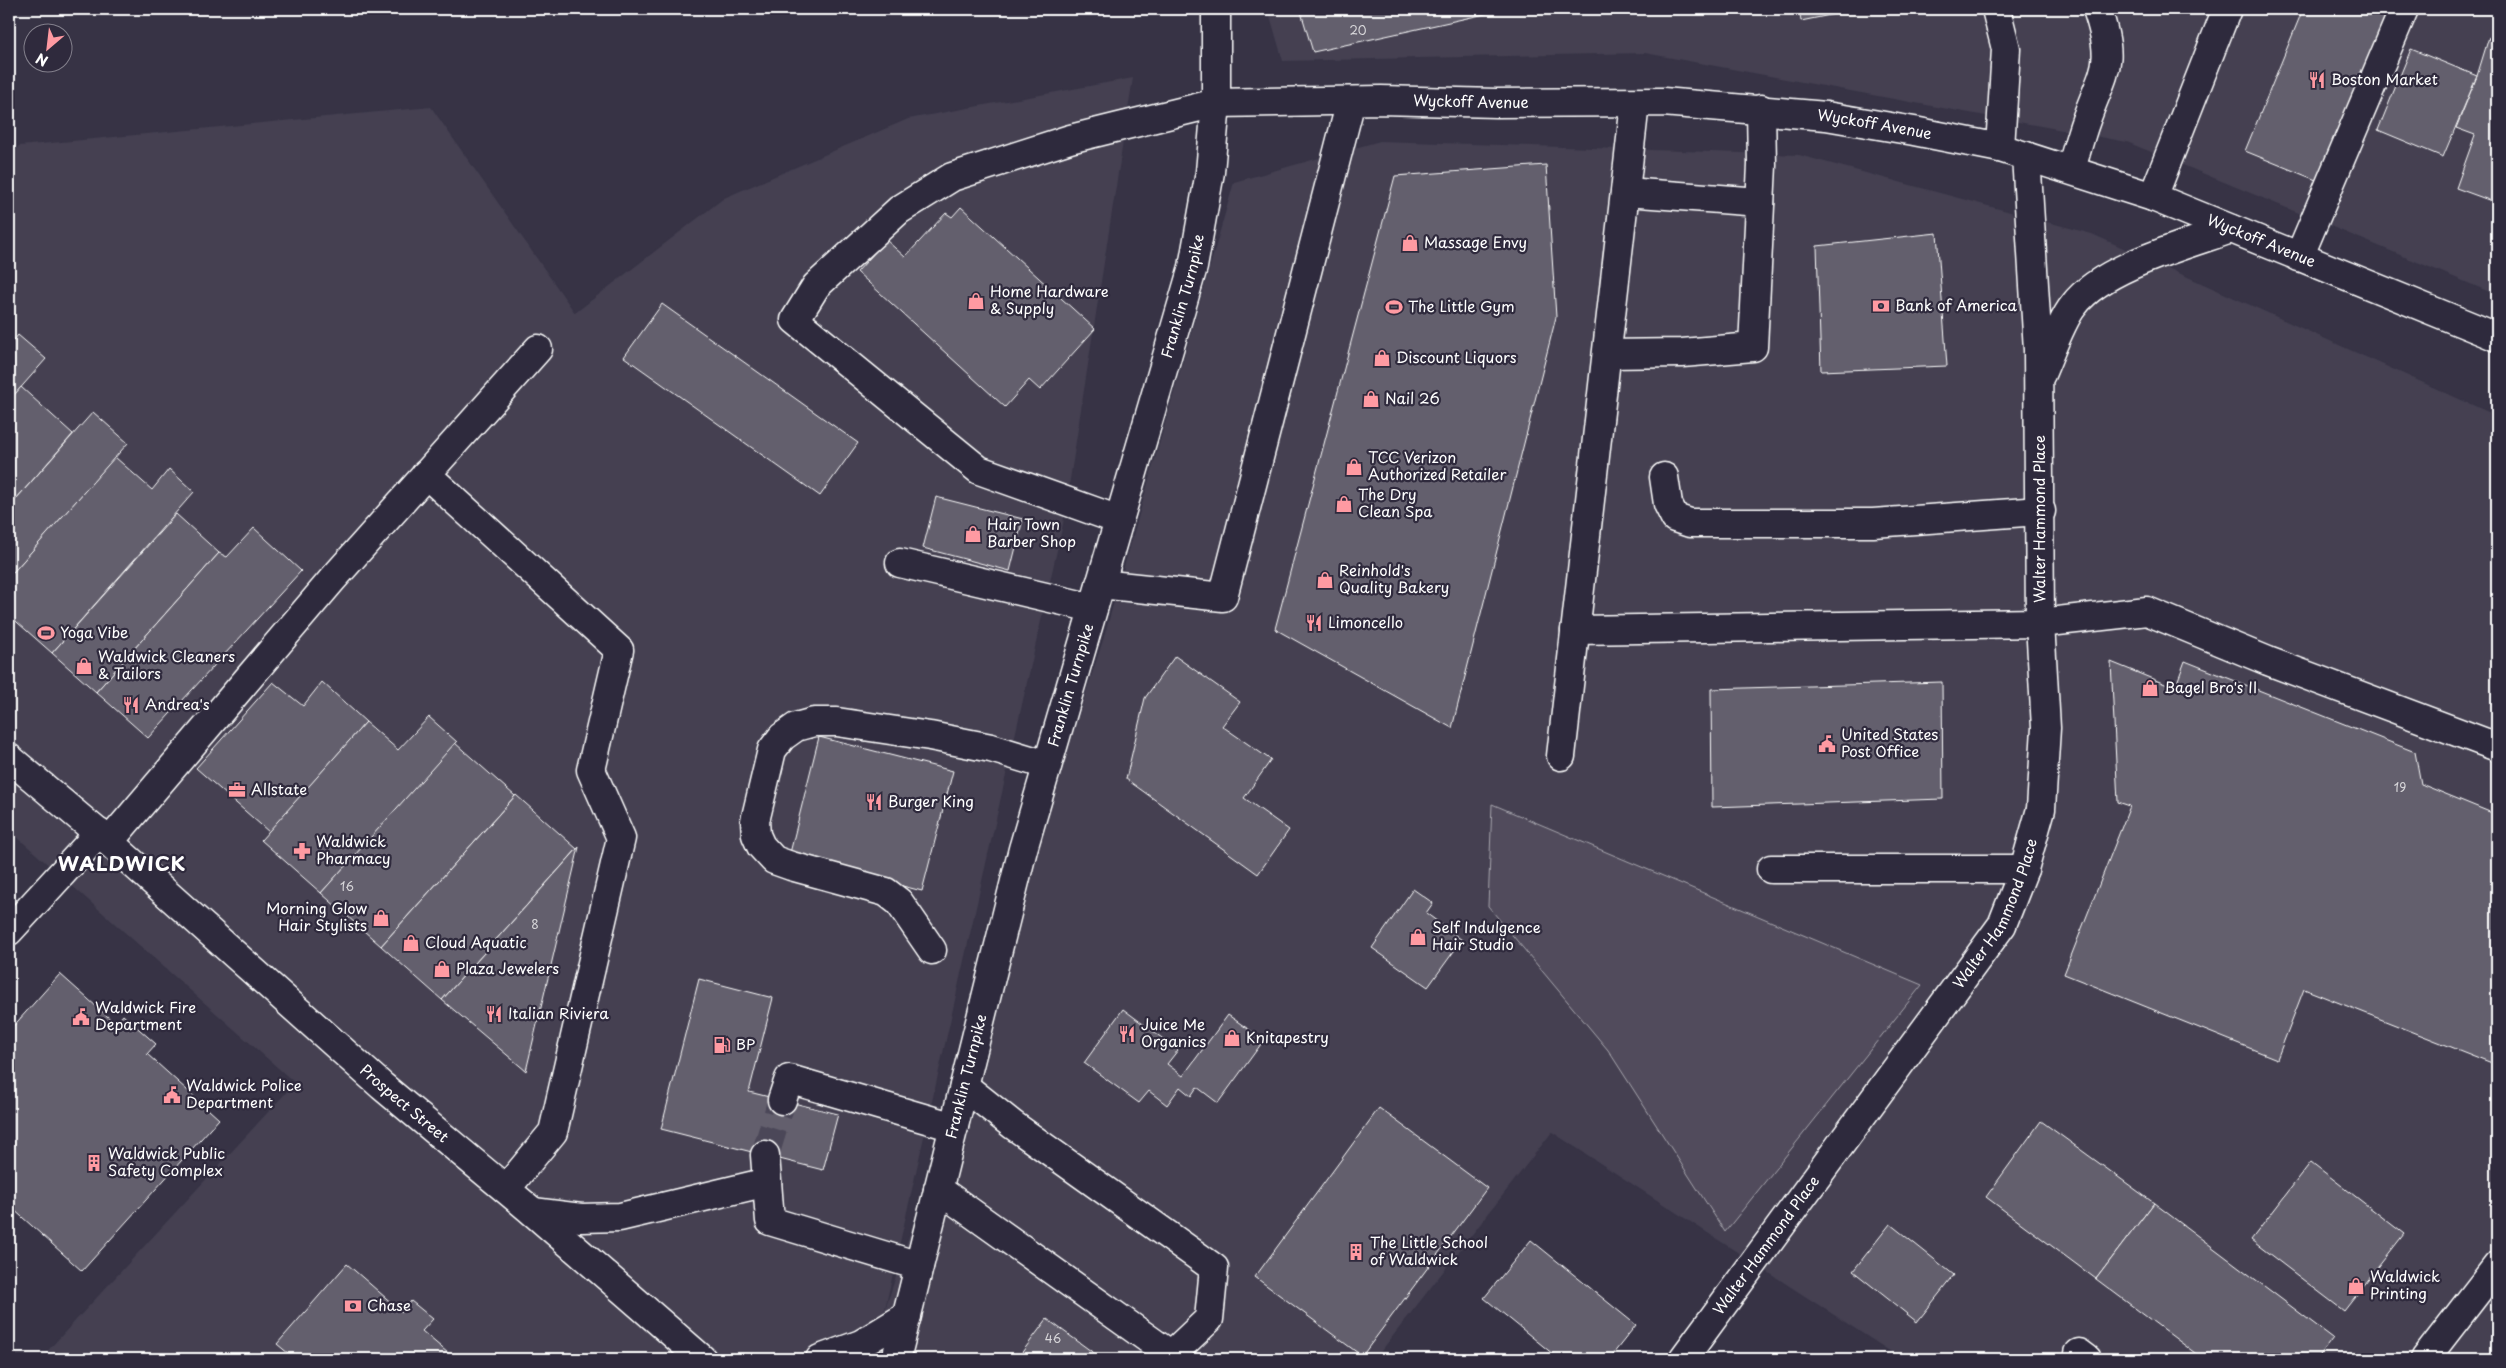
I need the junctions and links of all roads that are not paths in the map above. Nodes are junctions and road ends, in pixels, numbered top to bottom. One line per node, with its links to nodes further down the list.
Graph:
1 (1216, 9): 7 (main road, Franklin Turnpike)
2 (1996, 9): 10 (main road)
3 (2097, 9): 12 (main road)
4 (2227, 9): 14 (main road)
5 (2404, 9): 17 (main road)
6 (1351, 101): 7 (main road, Wyckoff Avenue); 8 (main road, Wyckoff Avenue); 27 (main road)
7 (1216, 102): 25 (main road, Franklin Turnpike); 25 (main road, Wyckoff Avenue)
8 (1635, 103): 9 (main road, Wyckoff Avenue); 13 (main road)
9 (1761, 109): 10 (main road, Wyckoff Avenue); 15 (main road)
10 (2000, 148): 11 (main road, Wyckoff Avenue)
11 (2026, 156): 12 (main road, Wyckoff Avenue); 21 (main road, Walter Hammond Place)
12 (2071, 169): 14 (main road, Wyckoff Avenue)
13 (1626, 192): 15 (main road); 20 (main road)
14 (2153, 197): 16 (main road, Wyckoff Avenue)
15 (1760, 202): 20 (main road)
16 (2231, 229): 17 (main road, Wyckoff Avenue); 21 (main road, Walter Hammond Place)
17 (2299, 256): 18 (main road, Wyckoff Avenue)
18 (2497, 337)
19 (538, 349): 22 (main road)
20 (1607, 354): 29 (main road)
21 (2039, 378): 24 (main road, Walter Hammond Place)
22 (426, 474): 34 (main road); 42 (main road)
23 (1664, 477): 24 (main road)
24 (2041, 511): 28 (main road, Walter Hammond Place)
25 (1119, 520): 27 (main road, Franklin Turnpike)
26 (900, 563): 27 (main road)
27 (1097, 596): 33 (main road, Franklin Turnpike)
28 (2040, 623): 29 (main road); 30 (main road); 36 (main road, Walter Hammond Place)
29 (1575, 630): 31 (main road)
30 (2497, 747)
31 (1561, 756)
32 (9, 758): 34 (main road, Prospect Street)
33 (1048, 765): 38 (main road); 39 (main road, Franklin Turnpike)
34 (104, 838): 37 (main road); 42 (main road, Prospect Street)
35 (1771, 869): 36 (main road)
36 (2024, 869): 51 (main road, Walter Hammond Place)
37 (9, 931)
38 (932, 950)
39 (964, 1086): 41 (main road, Franklin Turnpike); 43 (main road)
40 (782, 1100): 41 (main road)
41 (954, 1127): 43 (main road, Franklin Turnpike)
42 (506, 1189): 44 (main road, Prospect Street)
43 (938, 1189): 45 (main road, Franklin Turnpike)
44 (533, 1212): 45 (main road); 49 (main road, Prospect Street)
45 (919, 1266): 47 (main road, Franklin Turnpike)
46 (2497, 1266): 52 (main road)
47 (907, 1316): 48 (main road, Franklin Turnpike); 50 (main road)
48 (898, 1358)
49 (702, 1359)
50 (820, 1359)
51 (1683, 1359)
52 (2426, 1359)

